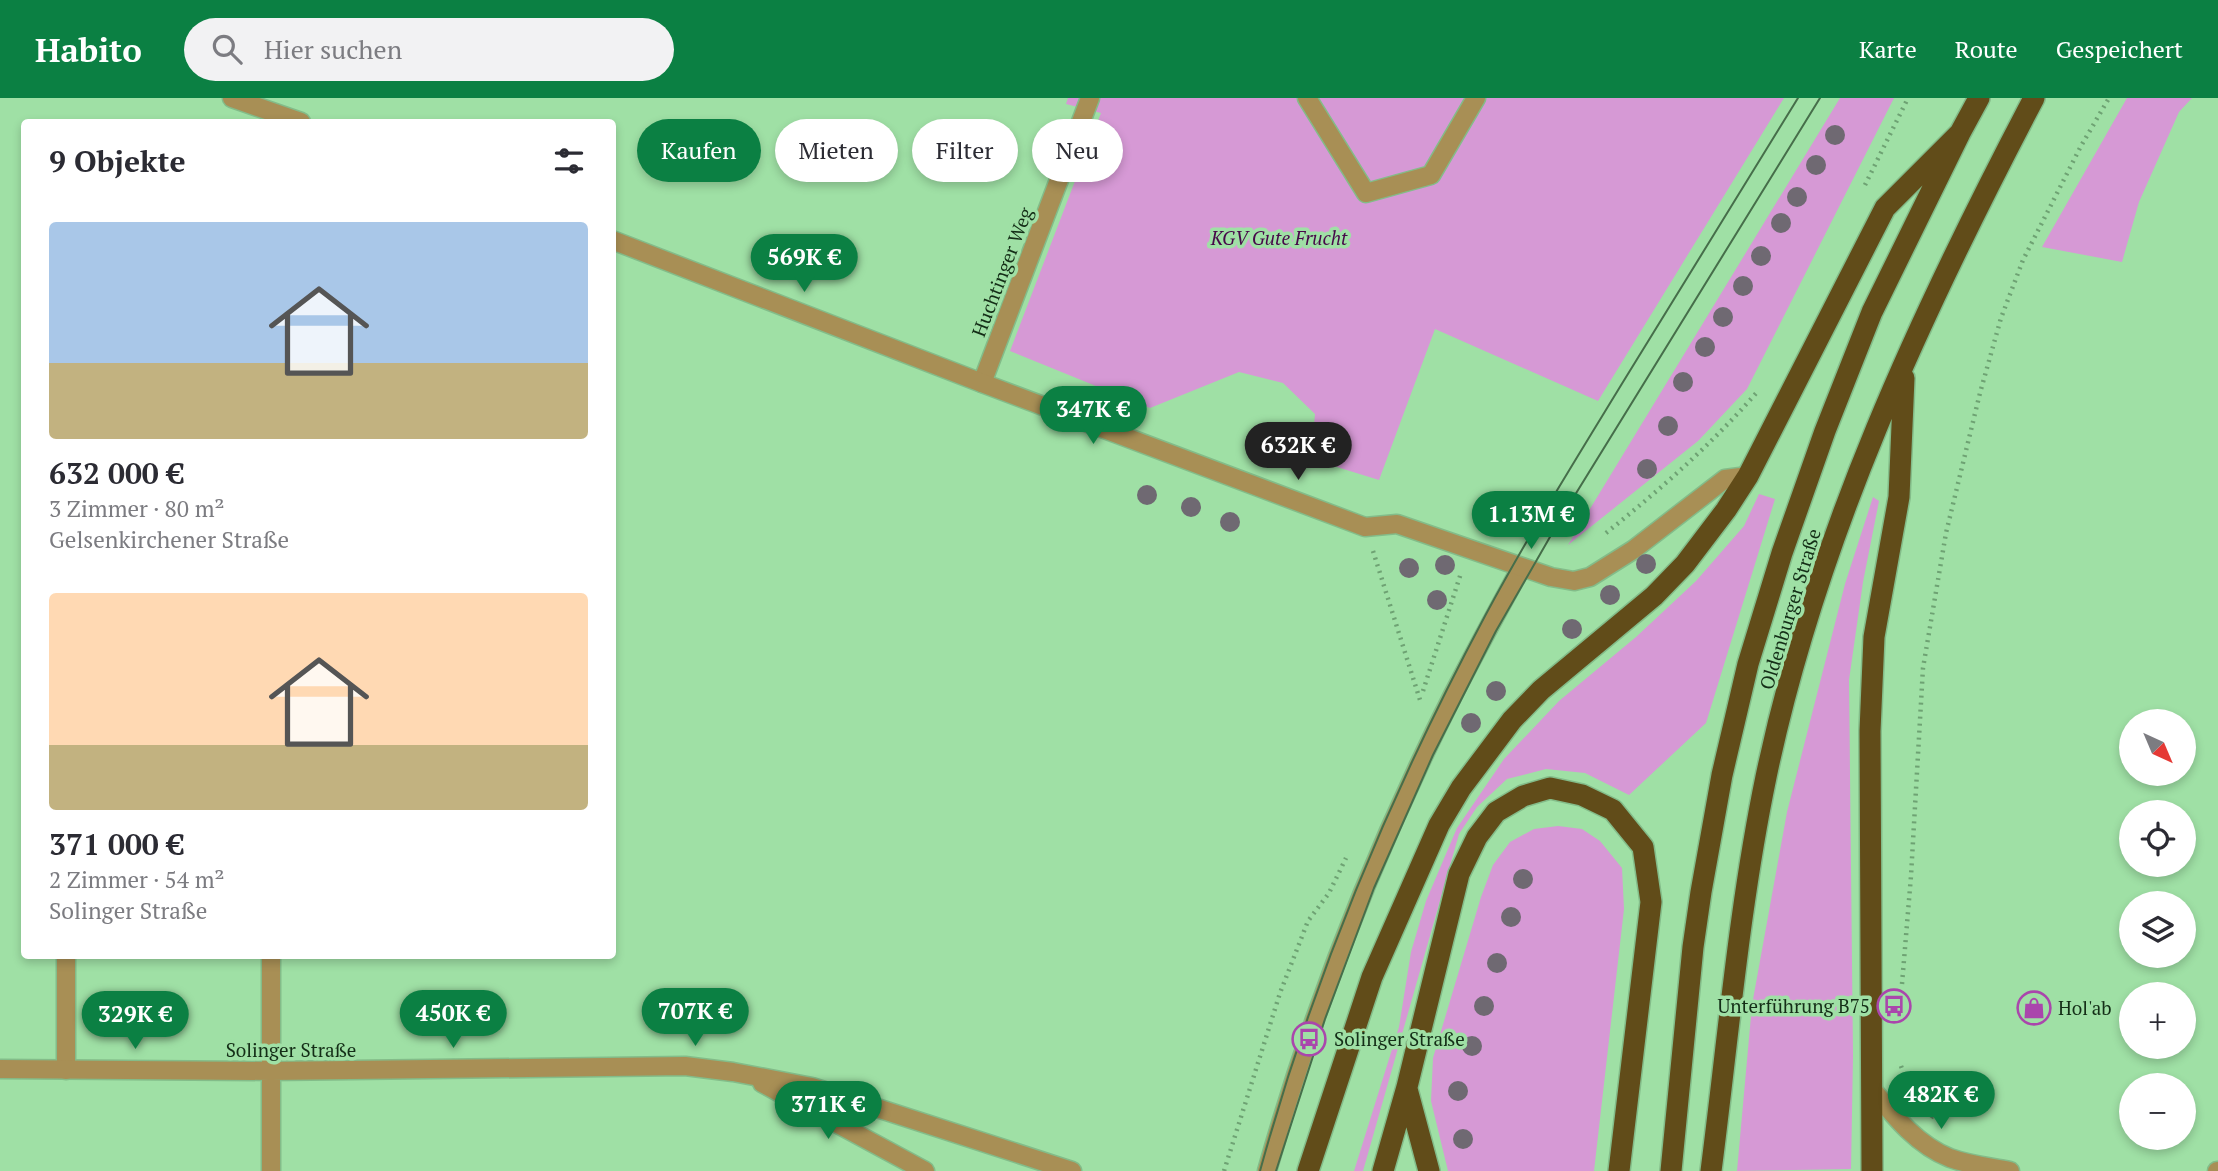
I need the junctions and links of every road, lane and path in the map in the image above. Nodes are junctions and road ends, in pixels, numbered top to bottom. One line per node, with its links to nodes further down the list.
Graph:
1 (232, 98): 8 (street)
2 (1090, 98): 12 (street, Huchtinger Weg)
3 (1307, 98): 4 (street)
4 (1475, 98)
5 (1979, 98): 9 (highway, Oldenburger Straße)
6 (2034, 98): 11 (highway, Oldenburger Straße)
7 (2109, 98): 21 (path)
8 (292, 119)
9 (1960, 133): 14 (highway); 40 (highway, Oldenburger Straße)
10 (616, 242): 12 (street)
11 (1905, 359): 28 (highway); 41 (highway, Oldenburger Straße)
12 (982, 383): 15 (street)
13 (1757, 391): 16 (path)
14 (1748, 476): 17 (street); 36 (highway)
15 (1365, 527): 17 (street); 18 (path)
16 (1597, 540)
17 (1521, 568): 35 (street)
18 (1420, 700)
19 (66, 959): 24 (street)
20 (271, 959): 25 (street)
21 (1902, 988)
22 (1900, 1065): 30 (path)
23 (0, 1069): 24 (street, Solinger Straße)
24 (66, 1070): 25 (street, Solinger Straße)
25 (271, 1071): 26 (street, Solinger Straße); 32 (street)
26 (749, 1077): 33 (street, Solinger Straße); 34 (street, Solinger Straße)
27 (1407, 1087): 37 (highway); 38 (highway); 39 (highway)
28 (1872, 1089): 42 (highway); 43 (street)
29 (1965, 1092): 31 (path)
30 (1915, 1103)
31 (1922, 1112)
32 (271, 1171)
33 (925, 1171)
34 (1072, 1171)
35 (1267, 1171)
36 (1308, 1171)
37 (1383, 1171)
38 (1429, 1171)
39 (1619, 1171)
40 (1671, 1171)
41 (1712, 1171)
42 (1872, 1171)
43 (2010, 1171)

